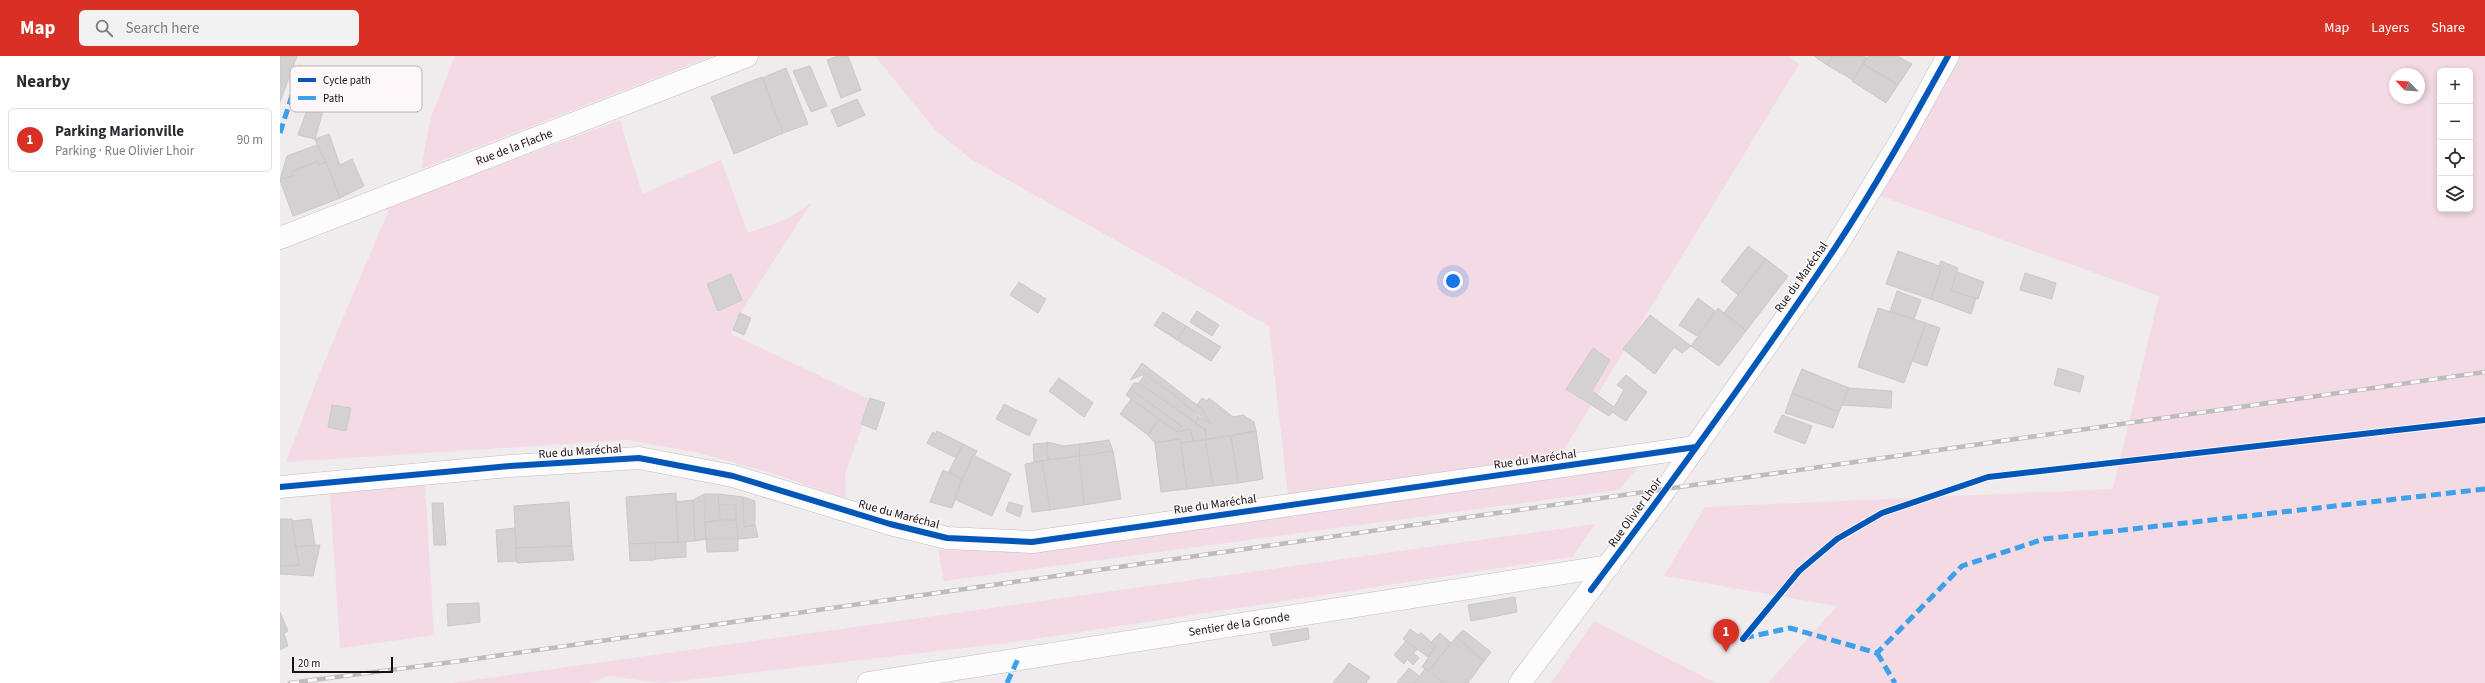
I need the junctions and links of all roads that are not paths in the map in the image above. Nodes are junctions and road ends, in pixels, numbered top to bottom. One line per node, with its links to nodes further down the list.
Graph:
1 (747, 56): 3 (street, Rue de la Flache)
2 (1948, 56): 4 (street, Rue du Maréchal)
3 (280, 238)
4 (1696, 446): 5 (street, Rue du Maréchal); 6 (street, Rue Olivier Lhoir)
5 (280, 487)
6 (1609, 566): 7 (street, Sentier de la Gronde); 8 (street, Rue Olivier Lhoir)
7 (868, 683)
8 (1520, 683)

